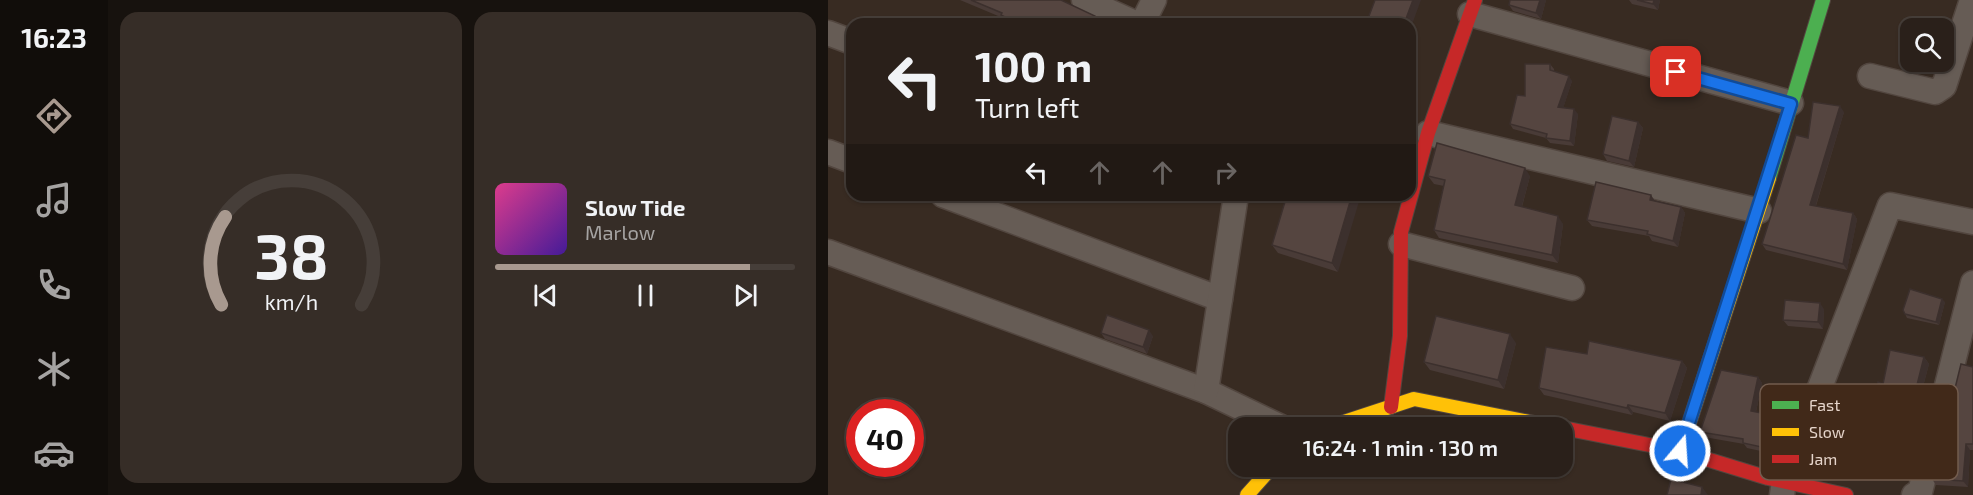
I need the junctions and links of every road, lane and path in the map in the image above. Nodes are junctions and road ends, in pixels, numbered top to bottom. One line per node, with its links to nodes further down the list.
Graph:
1 (1084, 0): 6 (street)
2 (1154, 0): 7 (street)
3 (1972, 0): 10 (street)
4 (1816, 2): 11 (street)
5 (1472, 7): 11 (street); 12 (street)
6 (1124, 18)
7 (1145, 18)
8 (828, 33): 9 (street)
9 (846, 40)
10 (1870, 76)
11 (1791, 104): 19 (street)
12 (1421, 142): 15 (street); 19 (street)
13 (828, 152): 14 (street)
14 (846, 159)
15 (1416, 164)
16 (959, 201): 25 (street)
17 (1235, 201): 25 (street)
18 (1408, 201): 21 (street)
19 (1759, 211): 34 (street)
20 (1973, 222): 26 (street)
21 (1401, 244): 24 (street); 29 (street)
22 (828, 252): 28 (street)
23 (1973, 283): 27 (street)
24 (1572, 288)
25 (1220, 299): 28 (street)
26 (1822, 384)
27 (1947, 384)
28 (1206, 391): 30 (street)
29 (1390, 407): 31 (street); 32 (street)
30 (1260, 417)
31 (1360, 417)
32 (1505, 417)
33 (1573, 430): 34 (street)
34 (1680, 451): 36 (street)
35 (1263, 477): 40 (street)
36 (1760, 480)
37 (1761, 480): 39 (street)
38 (1923, 480): 42 (street)
39 (1783, 488): 41 (street)
40 (1247, 495)
41 (1846, 495)
42 (1914, 495)

